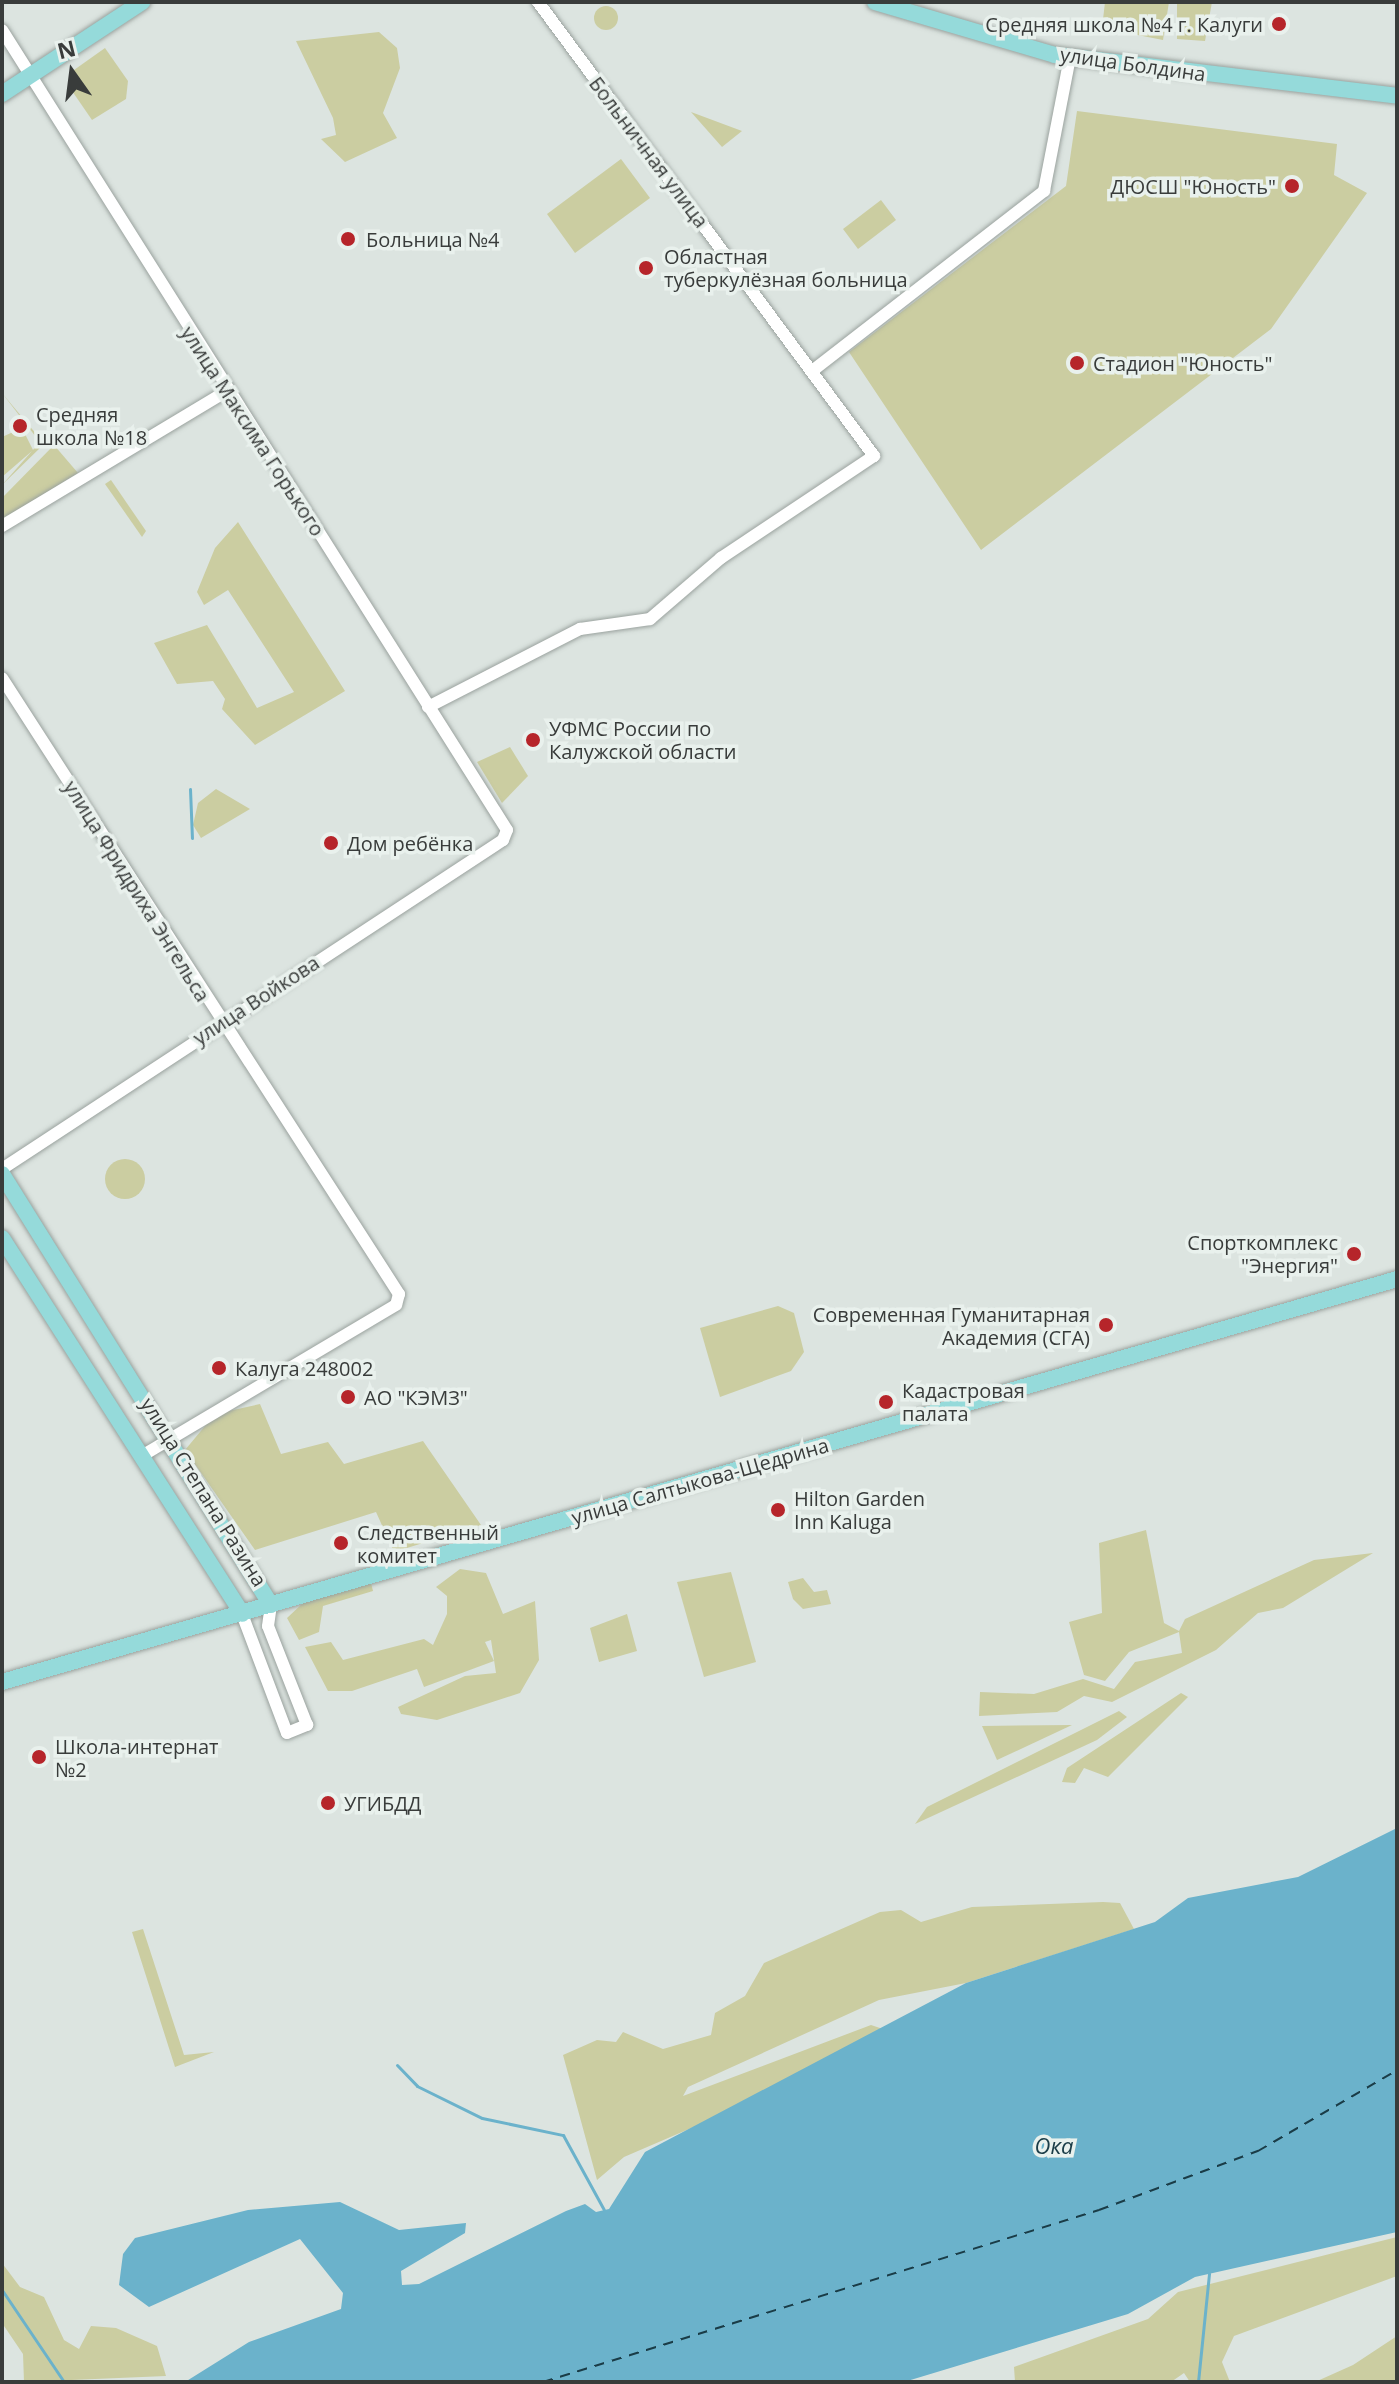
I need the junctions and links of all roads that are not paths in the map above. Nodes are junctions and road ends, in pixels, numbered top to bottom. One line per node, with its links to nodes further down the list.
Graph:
1 (142, 2): 6 (main road)
2 (538, 2): 9 (street, Больничная улица)
3 (878, 2): 5 (main road, улица Болдина)
4 (2, 30): 6 (street, улица Максима Горького)
5 (1070, 57): 8 (main road, улица Болдина); 9 (street)
6 (30, 76): 7 (main road); 10 (street, улица Максима Горького)
7 (2, 94)
8 (1397, 96)
9 (812, 371): 13 (street, Больничная улица)
10 (227, 391): 11 (street); 13 (street, улица Максима Горького)
11 (2, 526)
12 (2, 678): 15 (street, улица Фридриха Энгельса)
13 (428, 707): 14 (street, улица Максима Горького)
14 (507, 830): 15 (street, улица Войкова)
15 (220, 1024): 16 (street, улица Войкова); 19 (street, улица Фридриха Энгельса)
16 (2, 1172): 19 (main road, улица Степана Разина)
17 (2, 1238): 20 (main road, улица Степана Разина)
18 (1397, 1279): 21 (main road, улица Салтыкова-Щедрина)
19 (170, 1438): 20 (street); 21 (main road, улица Степана Разина)
20 (142, 1456): 22 (main road, улица Степана Разина)
21 (271, 1605): 22 (main road, улица Салтыкова-Щедрина); 22 (street, улица Степана Разина)
22 (242, 1614): 23 (main road, улица Салтыкова-Щедрина)
23 (2, 1682)

